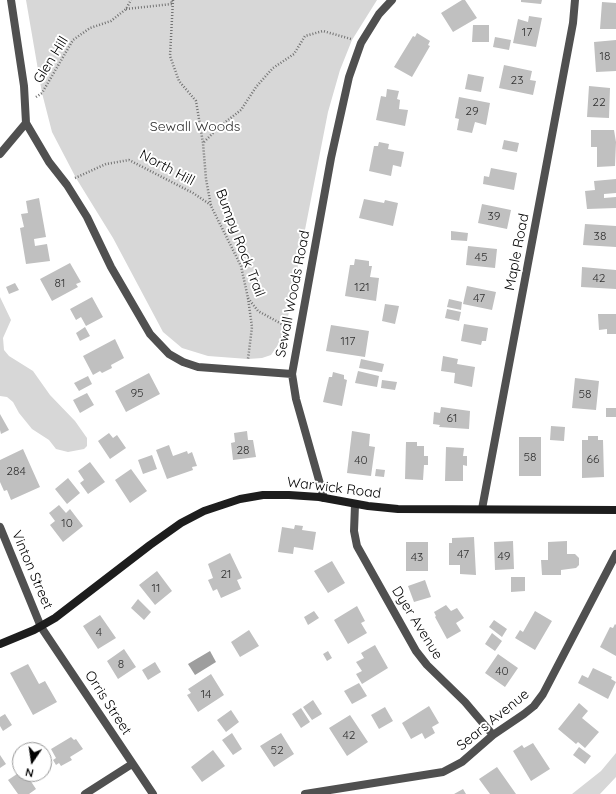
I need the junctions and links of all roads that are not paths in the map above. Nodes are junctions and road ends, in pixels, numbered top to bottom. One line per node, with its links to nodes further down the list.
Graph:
1 (11, 0): 4 (street, Sewall Woods Road)
2 (392, 0): 6 (street, Sewall Woods Road)
3 (576, 0): 9 (street, Maple Road)
4 (26, 123): 5 (street); 6 (street, Sewall Woods Road)
5 (0, 154)
6 (292, 374): 7 (street)
7 (324, 498): 8 (main road, Warwick Road); 13 (main road, Warwick Road)
8 (355, 505): 9 (main road, Warwick Road); 15 (street, Dyer Avenue)
9 (482, 509): 10 (main road, Warwick Road)
10 (616, 510)
11 (0, 527): 13 (street, Vinton Street)
12 (616, 554): 15 (street, Sears Avenue)
13 (41, 626): 14 (main road, Vinton Street); 16 (street, Orris Street)
14 (0, 644)
15 (494, 736): 19 (street, Sears Avenue)
16 (132, 764): 17 (street); 18 (street, Orris Street)
17 (85, 794)
18 (152, 794)
19 (305, 794)

